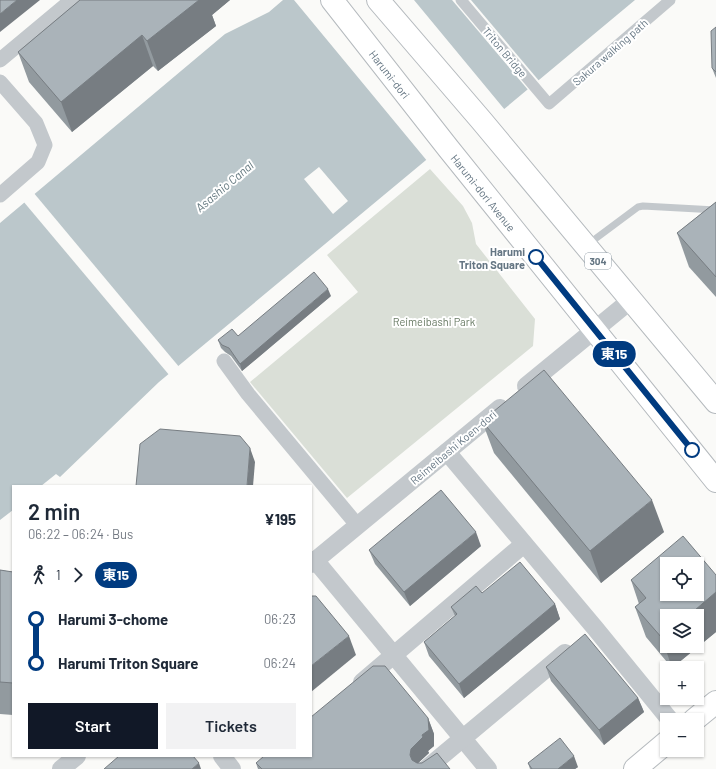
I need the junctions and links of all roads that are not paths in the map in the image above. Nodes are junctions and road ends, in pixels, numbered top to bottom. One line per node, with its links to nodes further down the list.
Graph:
1 (72, 0): 6 (street)
2 (332, 0): 9 (main road, Harumi-dori)
3 (378, 0): 12 (main road, 304)
4 (461, 0): 8 (street, Triton Bridge)
5 (670, 0): 8 (street, Sakura walking path)
6 (0, 60)
7 (0, 82): 10 (street)
8 (549, 104)
9 (448, 148): 14 (main road, Harumi-dori Avenue)
10 (0, 195)
11 (716, 210): 12 (lane)
12 (586, 246): 13 (main road, 304)
13 (631, 300): 14 (street, Reimeibashi Koen-dori); 16 (main road, 304)
14 (595, 330): 17 (street, Reimeibashi Koen-dori); 18 (main road, Harumi-dori Avenue)
15 (224, 361): 19 (street)
16 (716, 402)
17 (447, 452): 19 (street, Reimeibashi Koen-dori); 20 (street)
18 (716, 481)
19 (358, 526): 21 (street, Reimeibashi Koen-dori)
20 (524, 544): 22 (street); 23 (street)
21 (313, 562): 23 (street)
22 (585, 636): 26 (street); 28 (street)
23 (394, 656): 24 (street); 28 (street)
24 (347, 695)
25 (716, 702): 27 (main road)
26 (663, 713)
27 (703, 713)
28 (463, 738): 34 (street); 35 (street)
29 (660, 748): 36 (main road)
30 (76, 757): 32 (street)
31 (223, 757): 33 (street)
32 (61, 769)
33 (232, 769)
34 (426, 769)
35 (488, 769)
36 (635, 769)

